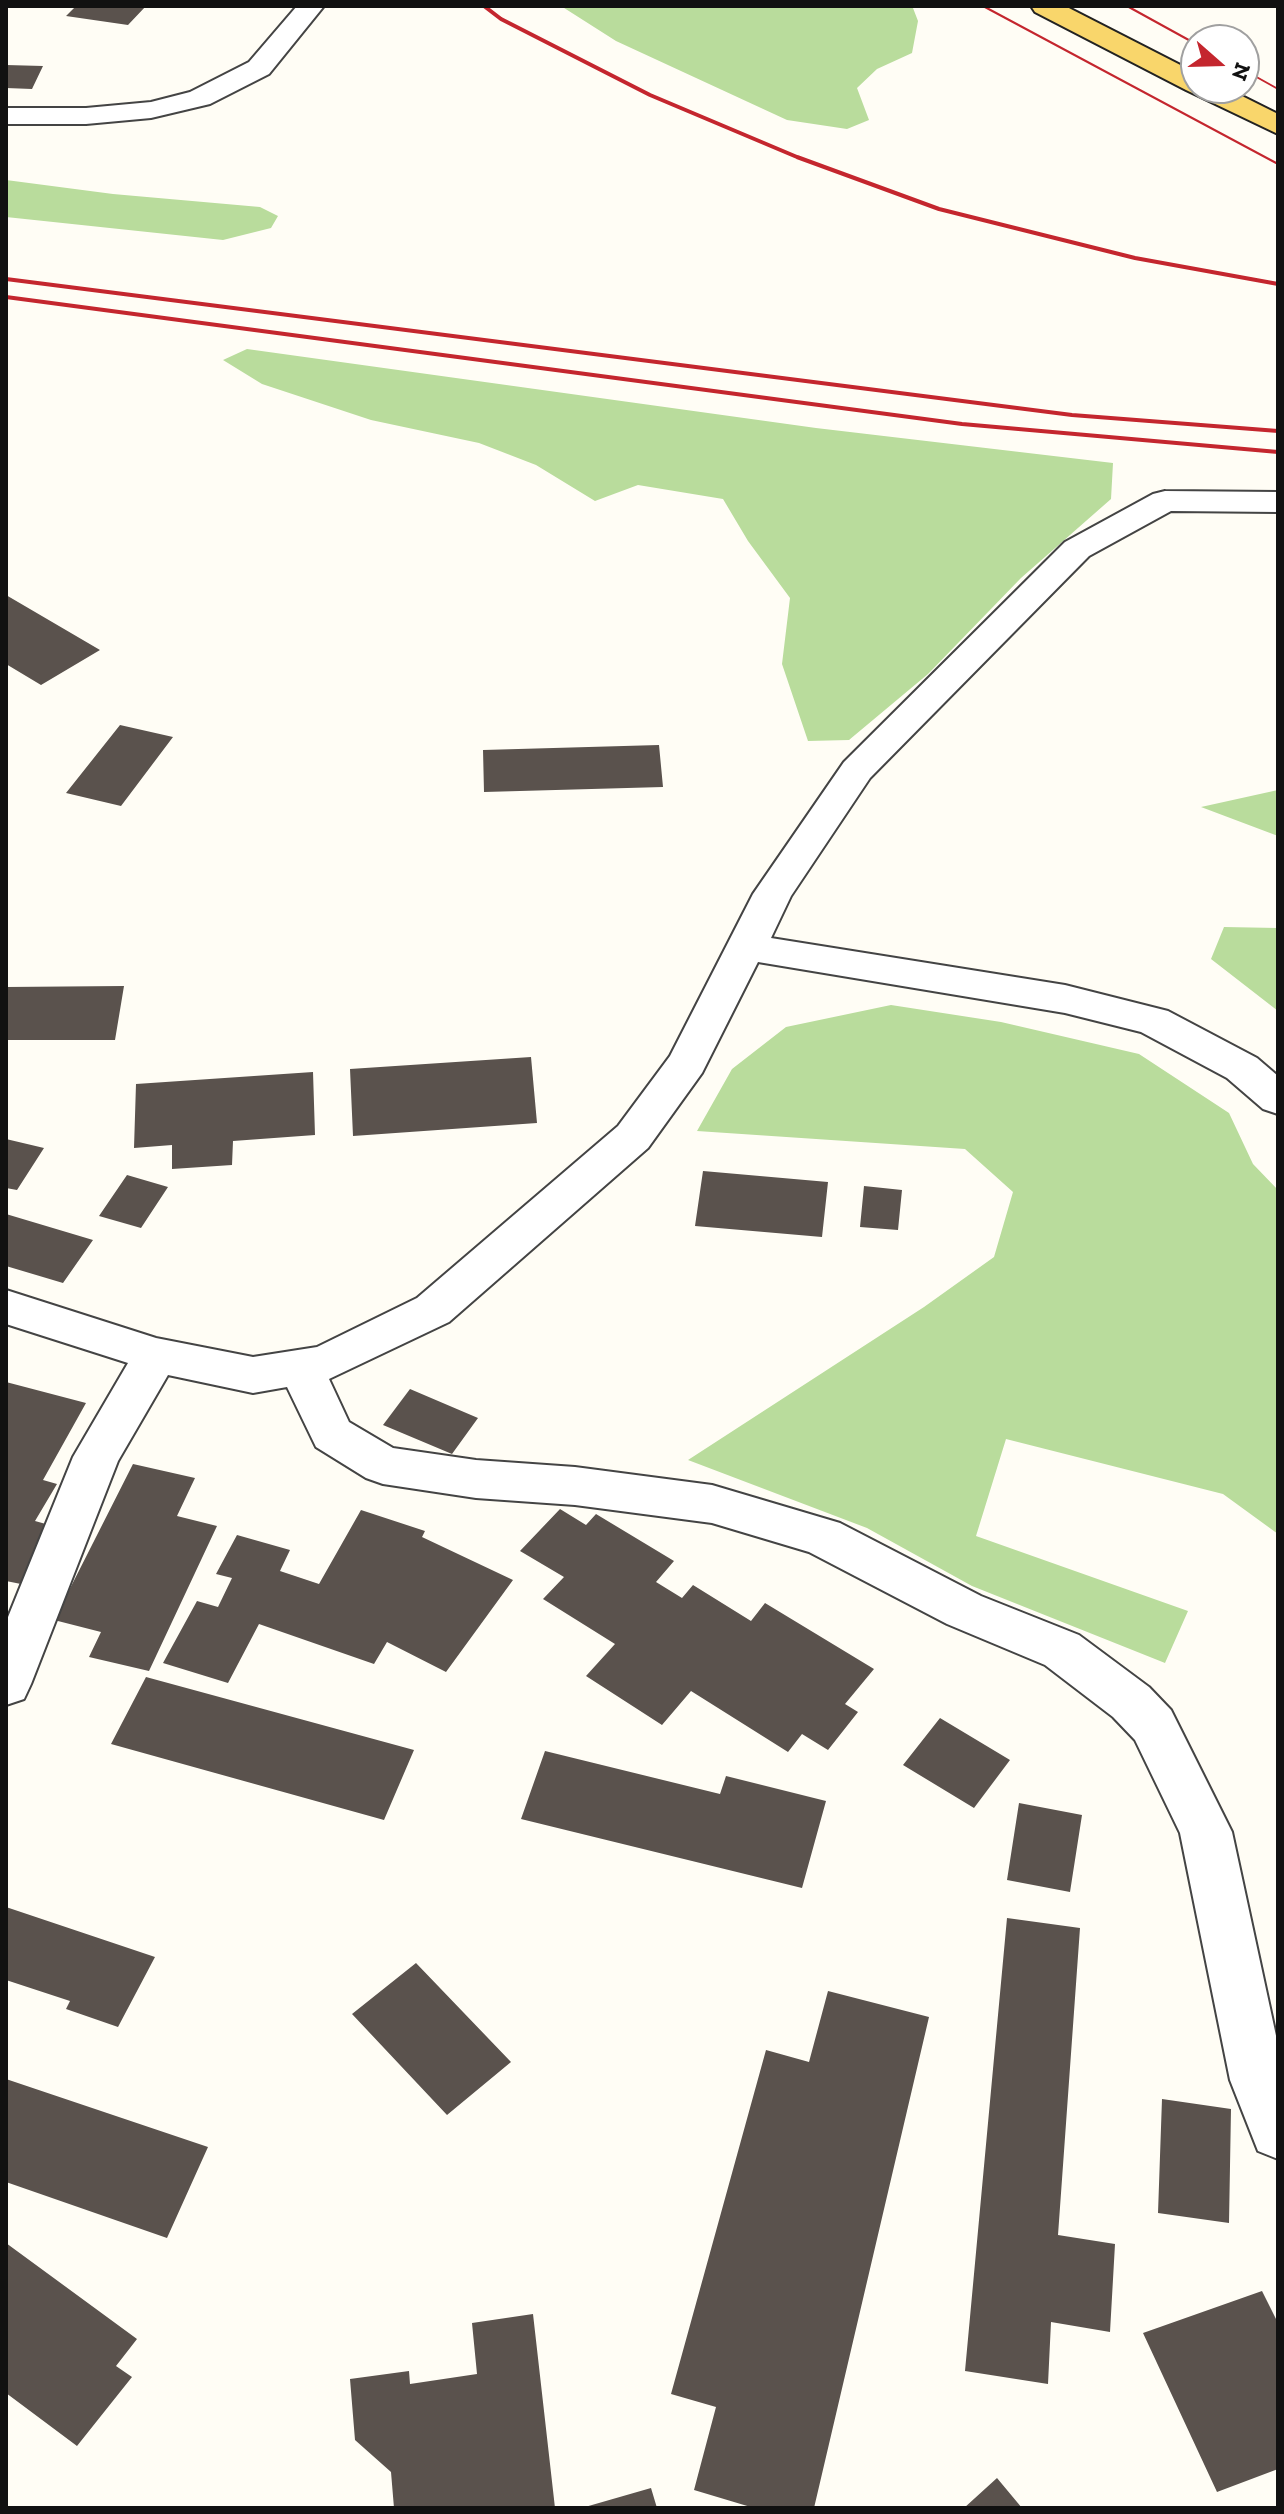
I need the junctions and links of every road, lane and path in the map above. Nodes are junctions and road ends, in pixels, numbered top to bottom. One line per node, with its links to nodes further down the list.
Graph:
1 (311, 6): 5 (street)
2 (1044, 6): 3 (main road)
3 (1180, 76)
4 (1236, 104): 6 (main road)
5 (6, 116)
6 (1278, 125)
7 (1278, 502): 8 (street)
8 (746, 947): 9 (street); 12 (street)
9 (1278, 1099)
10 (6, 1307): 11 (street)
11 (156, 1355): 12 (street); 13 (street)
12 (300, 1367): 14 (street)
13 (6, 1684)
14 (1278, 2132)

